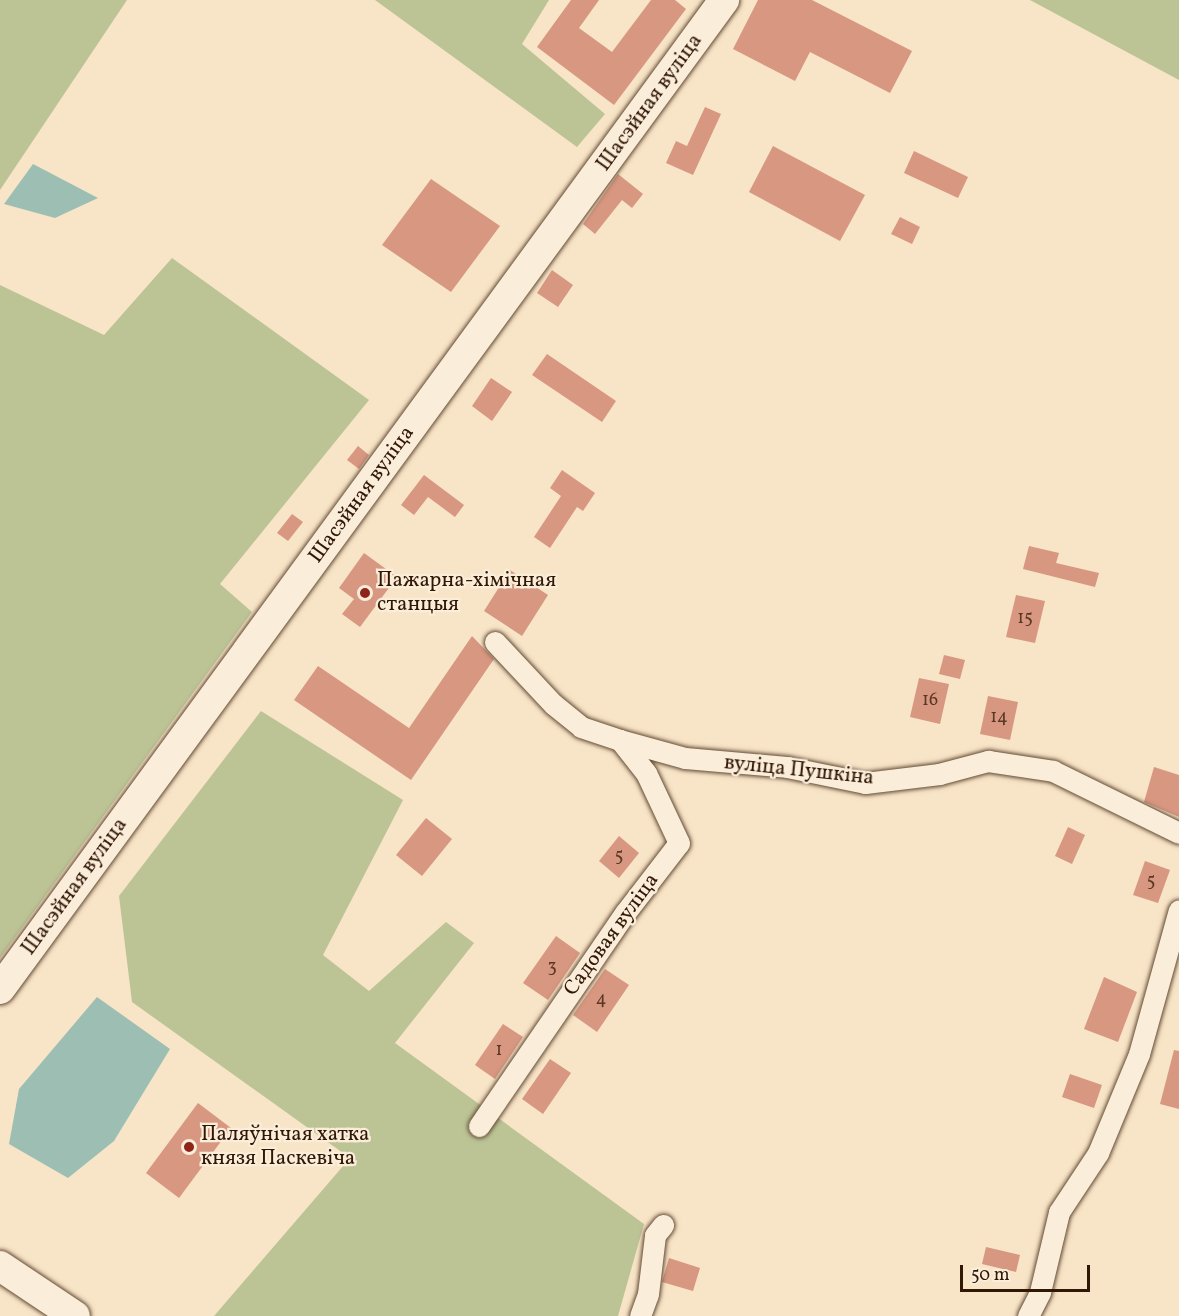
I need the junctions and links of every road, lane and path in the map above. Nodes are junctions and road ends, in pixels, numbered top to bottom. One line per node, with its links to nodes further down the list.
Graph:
1 (724, 0): 6 (main road, Шасэйная вуліца)
2 (495, 642): 3 (street, вуліца Пушкіна)
3 (620, 741): 4 (street, вуліца Пушкіна); 7 (street, Садовая вуліца)
4 (1179, 833)
5 (1179, 910): 12 (street)
6 (0, 989)
7 (479, 1126)
8 (663, 1225): 11 (street)
9 (0, 1266): 10 (main road)
10 (75, 1316)
11 (640, 1316)
12 (1028, 1316)

